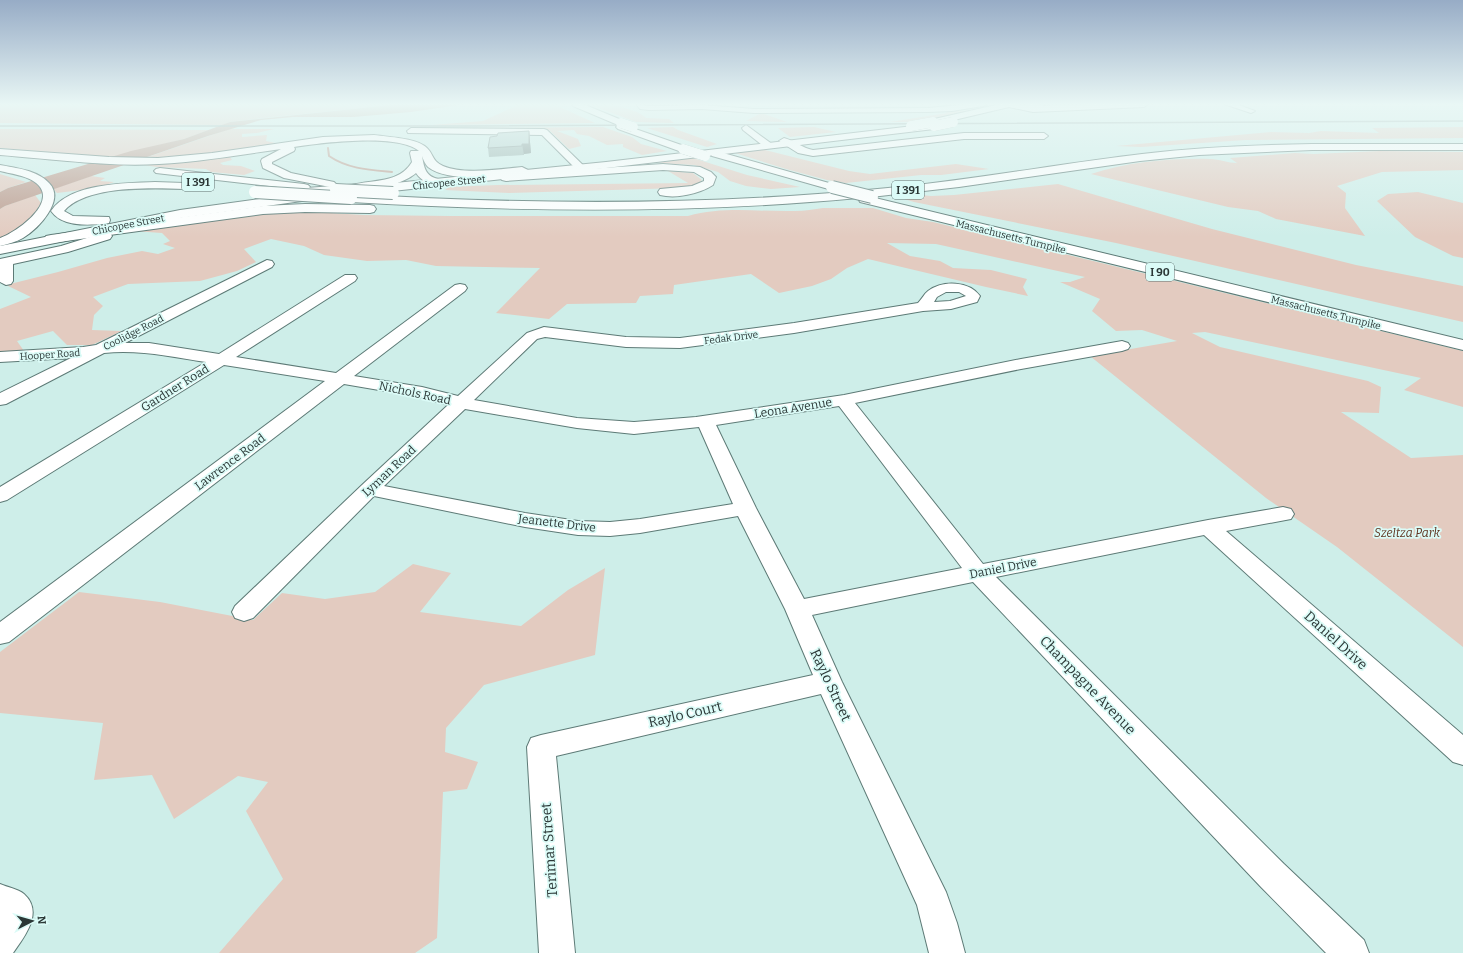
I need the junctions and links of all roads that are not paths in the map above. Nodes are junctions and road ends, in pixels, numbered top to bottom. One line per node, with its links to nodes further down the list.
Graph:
1 (264, 148): 13 (main road)
2 (292, 148): 27 (main road, bridge)
3 (408, 148): 16 (main road, bridge)
4 (422, 148): 19 (main road)
5 (562, 148): 17 (street)
6 (682, 148): 14 (main road, Massachusetts Turnpike / I 90, bridge)
7 (696, 148): 14 (main road, Massachusetts Turnpike / I 90, bridge)
8 (729, 148): 17 (main road, Chicopee Street)
9 (797, 148): 10 (street)
10 (852, 148)
11 (1183, 148): 30 (main road, I 391)
12 (1263, 148): 31 (main road, I 391)
13 (0, 153): 21 (main road, I 391)
14 (710, 155): 43 (main road, Massachusetts Turnpike / I 90, bridge); 45 (main road, Massachusetts Turnpike / I 90)
15 (0, 159): 20 (main road)
16 (417, 162): 22 (main road); 26 (main road)
17 (580, 166): 19 (main road, Chicopee Street); 23 (main road, Chicopee Street)
18 (0, 168): 32 (main road)
19 (522, 170): 22 (main road, Chicopee Street)
20 (110, 171)
21 (138, 171): 26 (main road, I 391, bridge); 27 (main road, I 391, bridge)
22 (427, 180): 23 (main road); 26 (main road, Chicopee Street)
23 (447, 182): 28 (main road); 34 (main road, Chicopee Street)
24 (196, 187): 33 (main road)
25 (218, 189): 26 (main road, bridge)
26 (353, 192): 31 (main road, I 391); 33 (main road, Chicopee Street)
27 (392, 193): 30 (main road, I 391)
28 (656, 193)
29 (575, 195): 30 (main road)
30 (463, 196)
31 (676, 205): 34 (main road)
32 (39, 216): 34 (main road); 36 (main road)
33 (136, 217): 34 (main road, Chicopee Street)
34 (52, 236): 36 (main road, Chicopee Street); 37 (main road, Chicopee Street)
35 (106, 236): 37 (street)
36 (0, 243)
37 (2, 258): 40 (street)
38 (267, 264): 47 (street, Coolidge Road)
39 (350, 278): 49 (street, Gardner Road)
40 (6, 281)
41 (460, 288): 50 (street, Lawrence Road)
42 (923, 307): 44 (street, Fedak Drive)
43 (1463, 331)
44 (537, 333): 53 (street, Lyman Road)
45 (1463, 345)
46 (1122, 346): 52 (street, Leona Avenue)
47 (100, 349): 48 (street, Hooper Road); 49 (street, Nichols Road); 51 (street, Coolidge Road)
48 (0, 357)
49 (212, 365): 50 (street, Nichols Road); 56 (street, Gardner Road)
50 (333, 383): 53 (street, Nichols Road); 63 (street, Lawrence Road)
51 (0, 400)
52 (844, 400): 54 (street, Leona Avenue); 60 (street, Champagne Avenue)
53 (462, 403): 54 (street, Leona Avenue); 55 (street, Lyman Road)
54 (706, 421): 57 (street, Raylo Street)
55 (369, 489): 57 (street, Jeanette Drive); 62 (street, Lyman Road)
56 (0, 496)
57 (745, 508): 61 (street, Raylo Street)
58 (1283, 514): 59 (street, Daniel Drive)
59 (1208, 527): 60 (street, Daniel Drive); 66 (street, Daniel Drive)
60 (978, 572): 61 (street, Daniel Drive); 71 (street, Champagne Avenue)
61 (797, 609): 64 (street, Raylo Street)
62 (244, 612)
63 (0, 636)
64 (829, 682): 65 (street, Raylo Court); 70 (street, Raylo Street)
65 (541, 746): 69 (street, Terimar Street)
66 (1463, 753)
67 (0, 901): 68 (street)
68 (0, 942)
69 (557, 953)
70 (947, 953)
71 (1351, 953)

